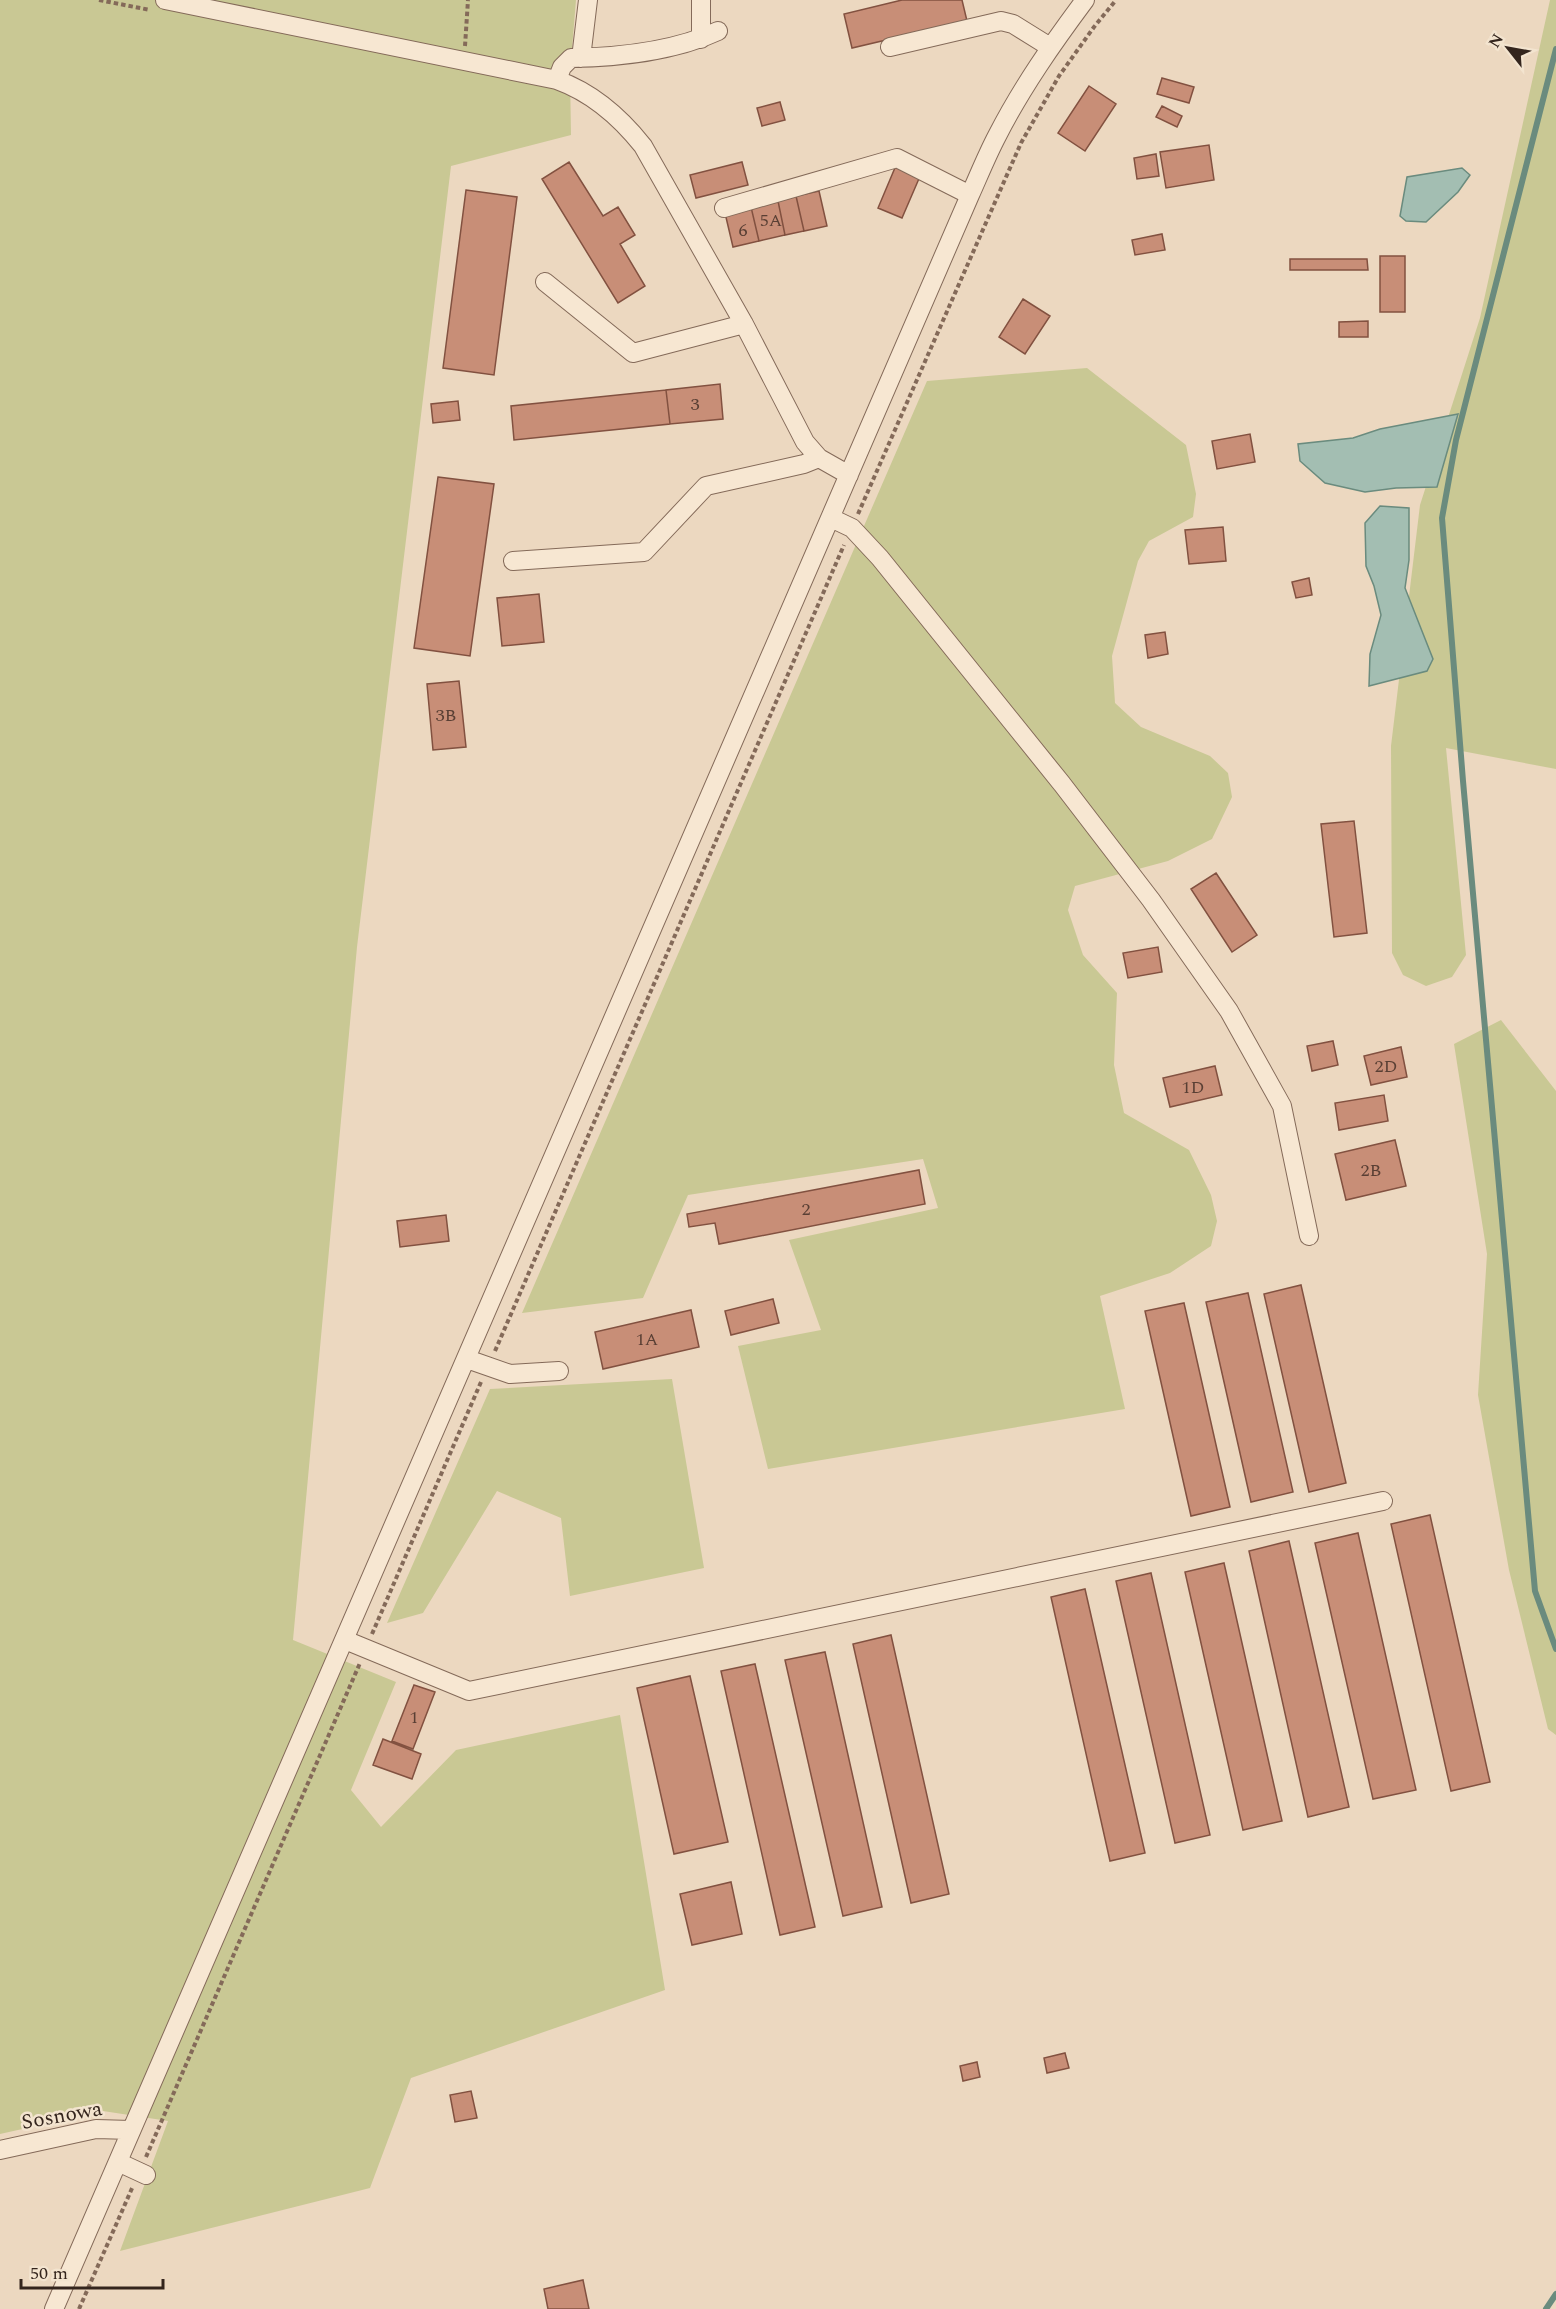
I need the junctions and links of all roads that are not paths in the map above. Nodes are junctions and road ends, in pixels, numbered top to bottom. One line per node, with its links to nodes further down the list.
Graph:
1 (588, 0): 9 (street)
2 (701, 0): 6 (street)
3 (1085, 0): 8 (street)
4 (161, 6): 10 (street)
5 (718, 31): 6 (street)
6 (701, 39): 9 (street)
7 (890, 47): 8 (street)
8 (1050, 47): 11 (street)
9 (581, 58): 10 (street)
10 (557, 80): 14 (street)
11 (970, 195): 12 (street); 16 (street)
12 (724, 208)
13 (545, 282): 14 (street)
14 (744, 324): 15 (street)
15 (819, 458): 16 (street); 18 (street)
16 (849, 475): 17 (street)
17 (831, 518): 19 (street); 20 (street)
18 (513, 561)
19 (1309, 1236)
20 (467, 1359): 21 (street); 23 (street)
21 (559, 1371)
22 (1383, 1501): 23 (street)
23 (345, 1640): 24 (street)
24 (131, 2130): 25 (street, Sosnowa); 26 (street)
25 (0, 2150)
26 (118, 2162): 27 (street); 28 (street)
27 (142, 2173)
28 (54, 2309)

